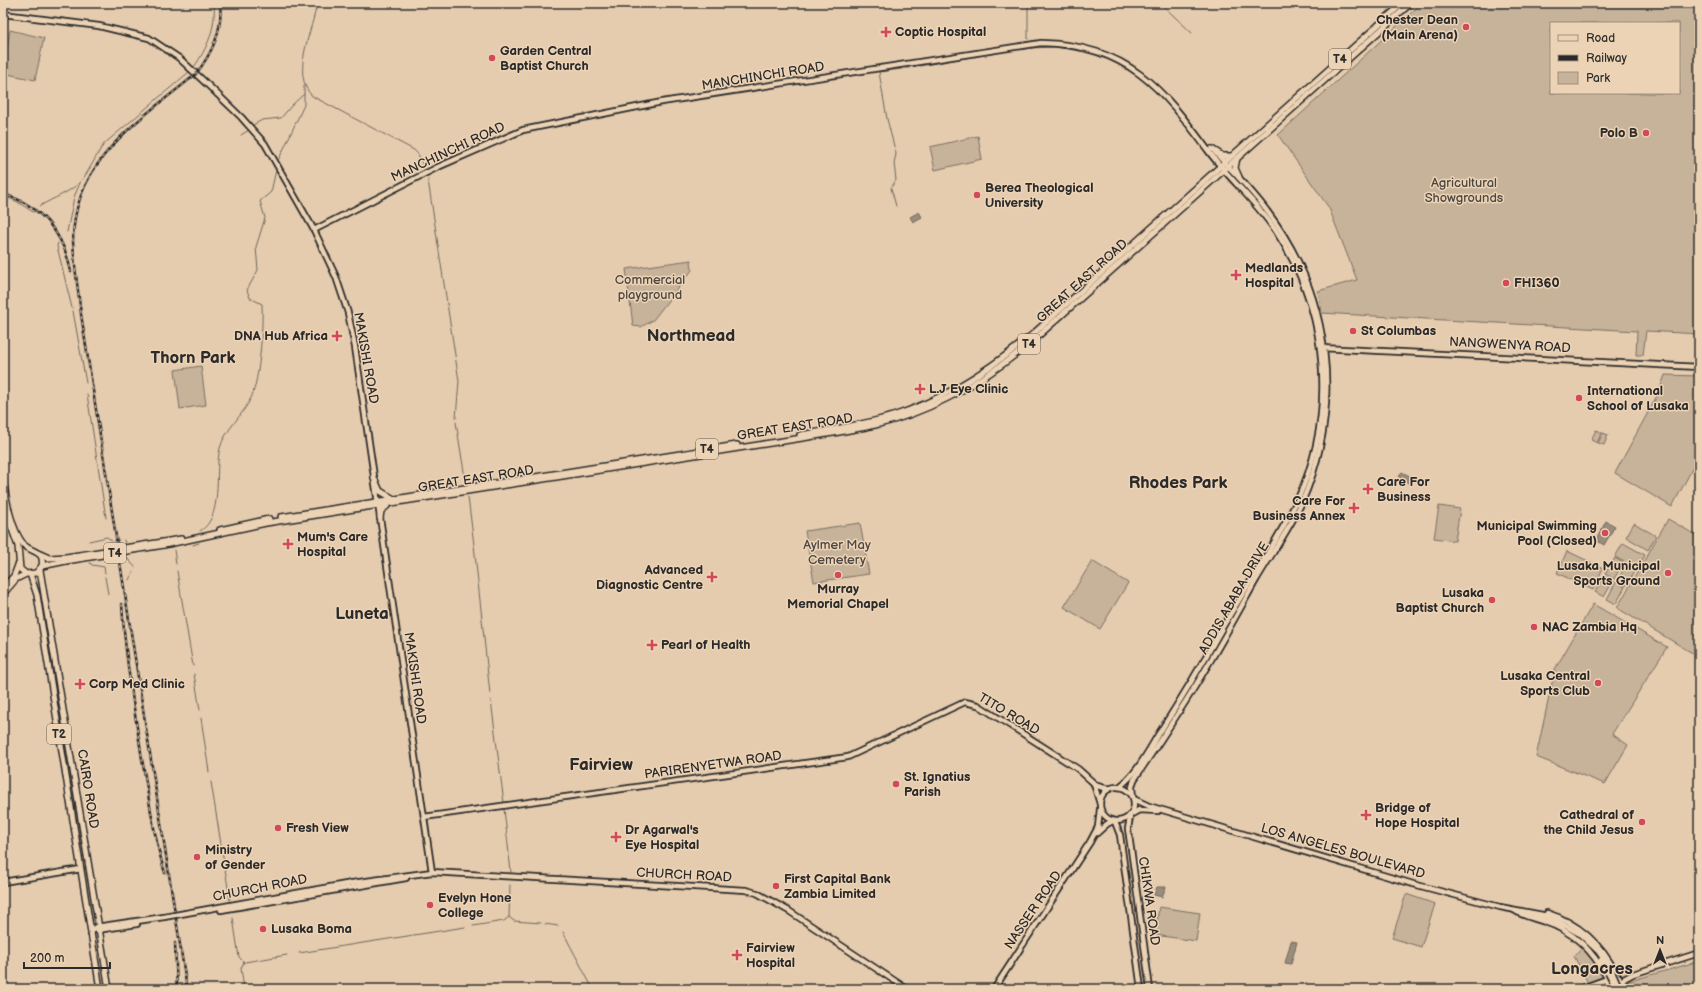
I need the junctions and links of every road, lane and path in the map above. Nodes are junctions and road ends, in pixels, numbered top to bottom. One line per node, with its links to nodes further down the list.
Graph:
1 (1403, 3): 6 (main road, GREAT EAST ROAD / T4)
2 (1411, 3): 7 (main road, GREAT EAST ROAD / T4)
3 (3, 14): 10 (main road, MAKISHI ROAD)
4 (1204, 142): 5 (main road, MANCHINCHI ROAD); 8 (main road, MANCHINCHI ROAD); 10 (main road, MANCHINCHI ROAD)
5 (1212, 149): 6 (main road); 8 (main road, MANCHINCHI ROAD)
6 (1231, 156): 8 (main road, GREAT EAST ROAD / T4)
7 (1237, 157): 8 (main road, GREAT EAST ROAD / T4); 9 (main road)
8 (1224, 168): 9 (main road, ADDIS ABABA DRIVE); 11 (main road, ADDIS ABABA DRIVE); 17 (main road, GREAT EAST ROAD / T4); 20 (main road, GREAT EAST ROAD / T4)
9 (1238, 178): 11 (main road, ADDIS ABABA DRIVE)
10 (314, 230): 15 (main road, MAKISHI ROAD)
11 (1322, 348): 12 (main road, NANGWENYA ROAD); 13 (main road, ADDIS ABABA DRIVE); 41 (main road, ADDIS ABABA DRIVE)
12 (1332, 348): 13 (main road); 14 (main road, NANGWENYA ROAD)
13 (1325, 355): 43 (main road, ADDIS ABABA DRIVE)
14 (1699, 367)
15 (374, 478): 17 (main road); 19 (main road, MAKISHI ROAD)
16 (3, 479): 22 (main road)
17 (392, 498): 19 (main road, GREAT EAST ROAD / T4)
18 (3, 504): 24 (main road)
19 (377, 504): 20 (main road, GREAT EAST ROAD / T4); 21 (main road, MAKISHI ROAD); 25 (main road, GREAT EAST ROAD / T4, bridge)
20 (390, 504): 21 (main road)
21 (380, 518): 47 (main road, MAKISHI ROAD)
22 (31, 549): 23 (main road); 24 (main road)
23 (38, 552): 25 (main road, GREAT EAST ROAD / T4); 27 (main road)
24 (19, 557): 26 (main road)
25 (66, 559): 27 (main road, GREAT EAST ROAD / T4)
26 (18, 565): 28 (main road); 29 (main road)
27 (41, 568): 28 (main road); 31 (main road, CAIRO ROAD / T2)
28 (28, 574): 30 (main road); 32 (main road, CAIRO ROAD / T2)
29 (3, 588)
30 (3, 594)
31 (53, 641): 32 (main road); 33 (main road, CAIRO ROAD / T2)
32 (45, 642): 34 (main road, CAIRO ROAD / T2)
33 (54, 649): 34 (main road); 35 (main road, CAIRO ROAD / T2)
34 (46, 650): 36 (main road, CAIRO ROAD / T2)
35 (68, 732): 36 (main road); 37 (main road, CAIRO ROAD / T2)
36 (59, 733): 38 (main road, CAIRO ROAD / T2)
37 (69, 740): 38 (main road); 48 (main road, CAIRO ROAD / T2)
38 (60, 741): 50 (main road, CAIRO ROAD / T2)
39 (839, 758): 40 (main road, TITO ROAD); 47 (main road, PARIRENYETWA ROAD)
40 (1094, 784): 42 (main road, TITO ROAD); 44 (main road)
41 (1119, 787): 42 (main road); 43 (main road)
42 (1109, 789): 44 (main road)
43 (1133, 798): 45 (main road, LOS ANGELES BOULEVARD); 46 (main road)
44 (1100, 807): 49 (main road); 53 (main road, NASSER ROAD)
45 (1168, 812): 46 (main road, LOS ANGELES BOULEVARD); 59 (main road, LOS ANGELES BOULEVARD)
46 (1131, 815): 49 (main road); 72 (main road, CHIKWA ROAD)
47 (424, 817): 54 (main road, MAKISHI ROAD)
48 (82, 821): 50 (main road); 51 (main road, CAIRO ROAD / T2)
49 (1114, 821): 53 (main road, NASSER ROAD); 71 (main road, CHIKWA ROAD)
50 (74, 822): 52 (main road, CAIRO ROAD / T2)
51 (83, 829): 52 (main road); 61 (main road, CAIRO ROAD / T2)
52 (75, 830): 55 (main road, CAIRO ROAD / T2)
53 (1090, 842): 70 (main road, NASSER ROAD)
54 (431, 863): 56 (main road, MAKISHI ROAD); 57 (main road)
55 (81, 870): 58 (main road); 62 (main road, CAIRO ROAD / T2)
56 (432, 872): 57 (main road, CHURCH ROAD); 60 (main road, CHURCH ROAD); 69 (main road, CHURCH ROAD)
57 (410, 874): 60 (main road, CHURCH ROAD)
58 (3, 882)
59 (1512, 909): 65 (main road, LOS ANGELES BOULEVARD); 66 (main road, LOS ANGELES BOULEVARD); 66 (main road, LOS ANGELES BOULEVARD, bridge)
60 (186, 915): 61 (main road, CHURCH ROAD)
61 (101, 928): 62 (main road, CHURCH ROAD); 68 (main road, CAIRO ROAD / T2)
62 (91, 930): 67 (main road, CAIRO ROAD / T2)
63 (1699, 953): 64 (main road)
64 (1633, 974): 65 (main road); 66 (main road)
65 (1618, 975): 66 (main road, LOS ANGELES BOULEVARD); 66 (main road)
66 (1614, 985): 73 (main road); 74 (main road)
67 (100, 989)
68 (109, 989)
69 (907, 989)
70 (994, 989)
71 (1141, 989)
72 (1150, 989)
73 (1579, 989)
74 (1590, 989)

